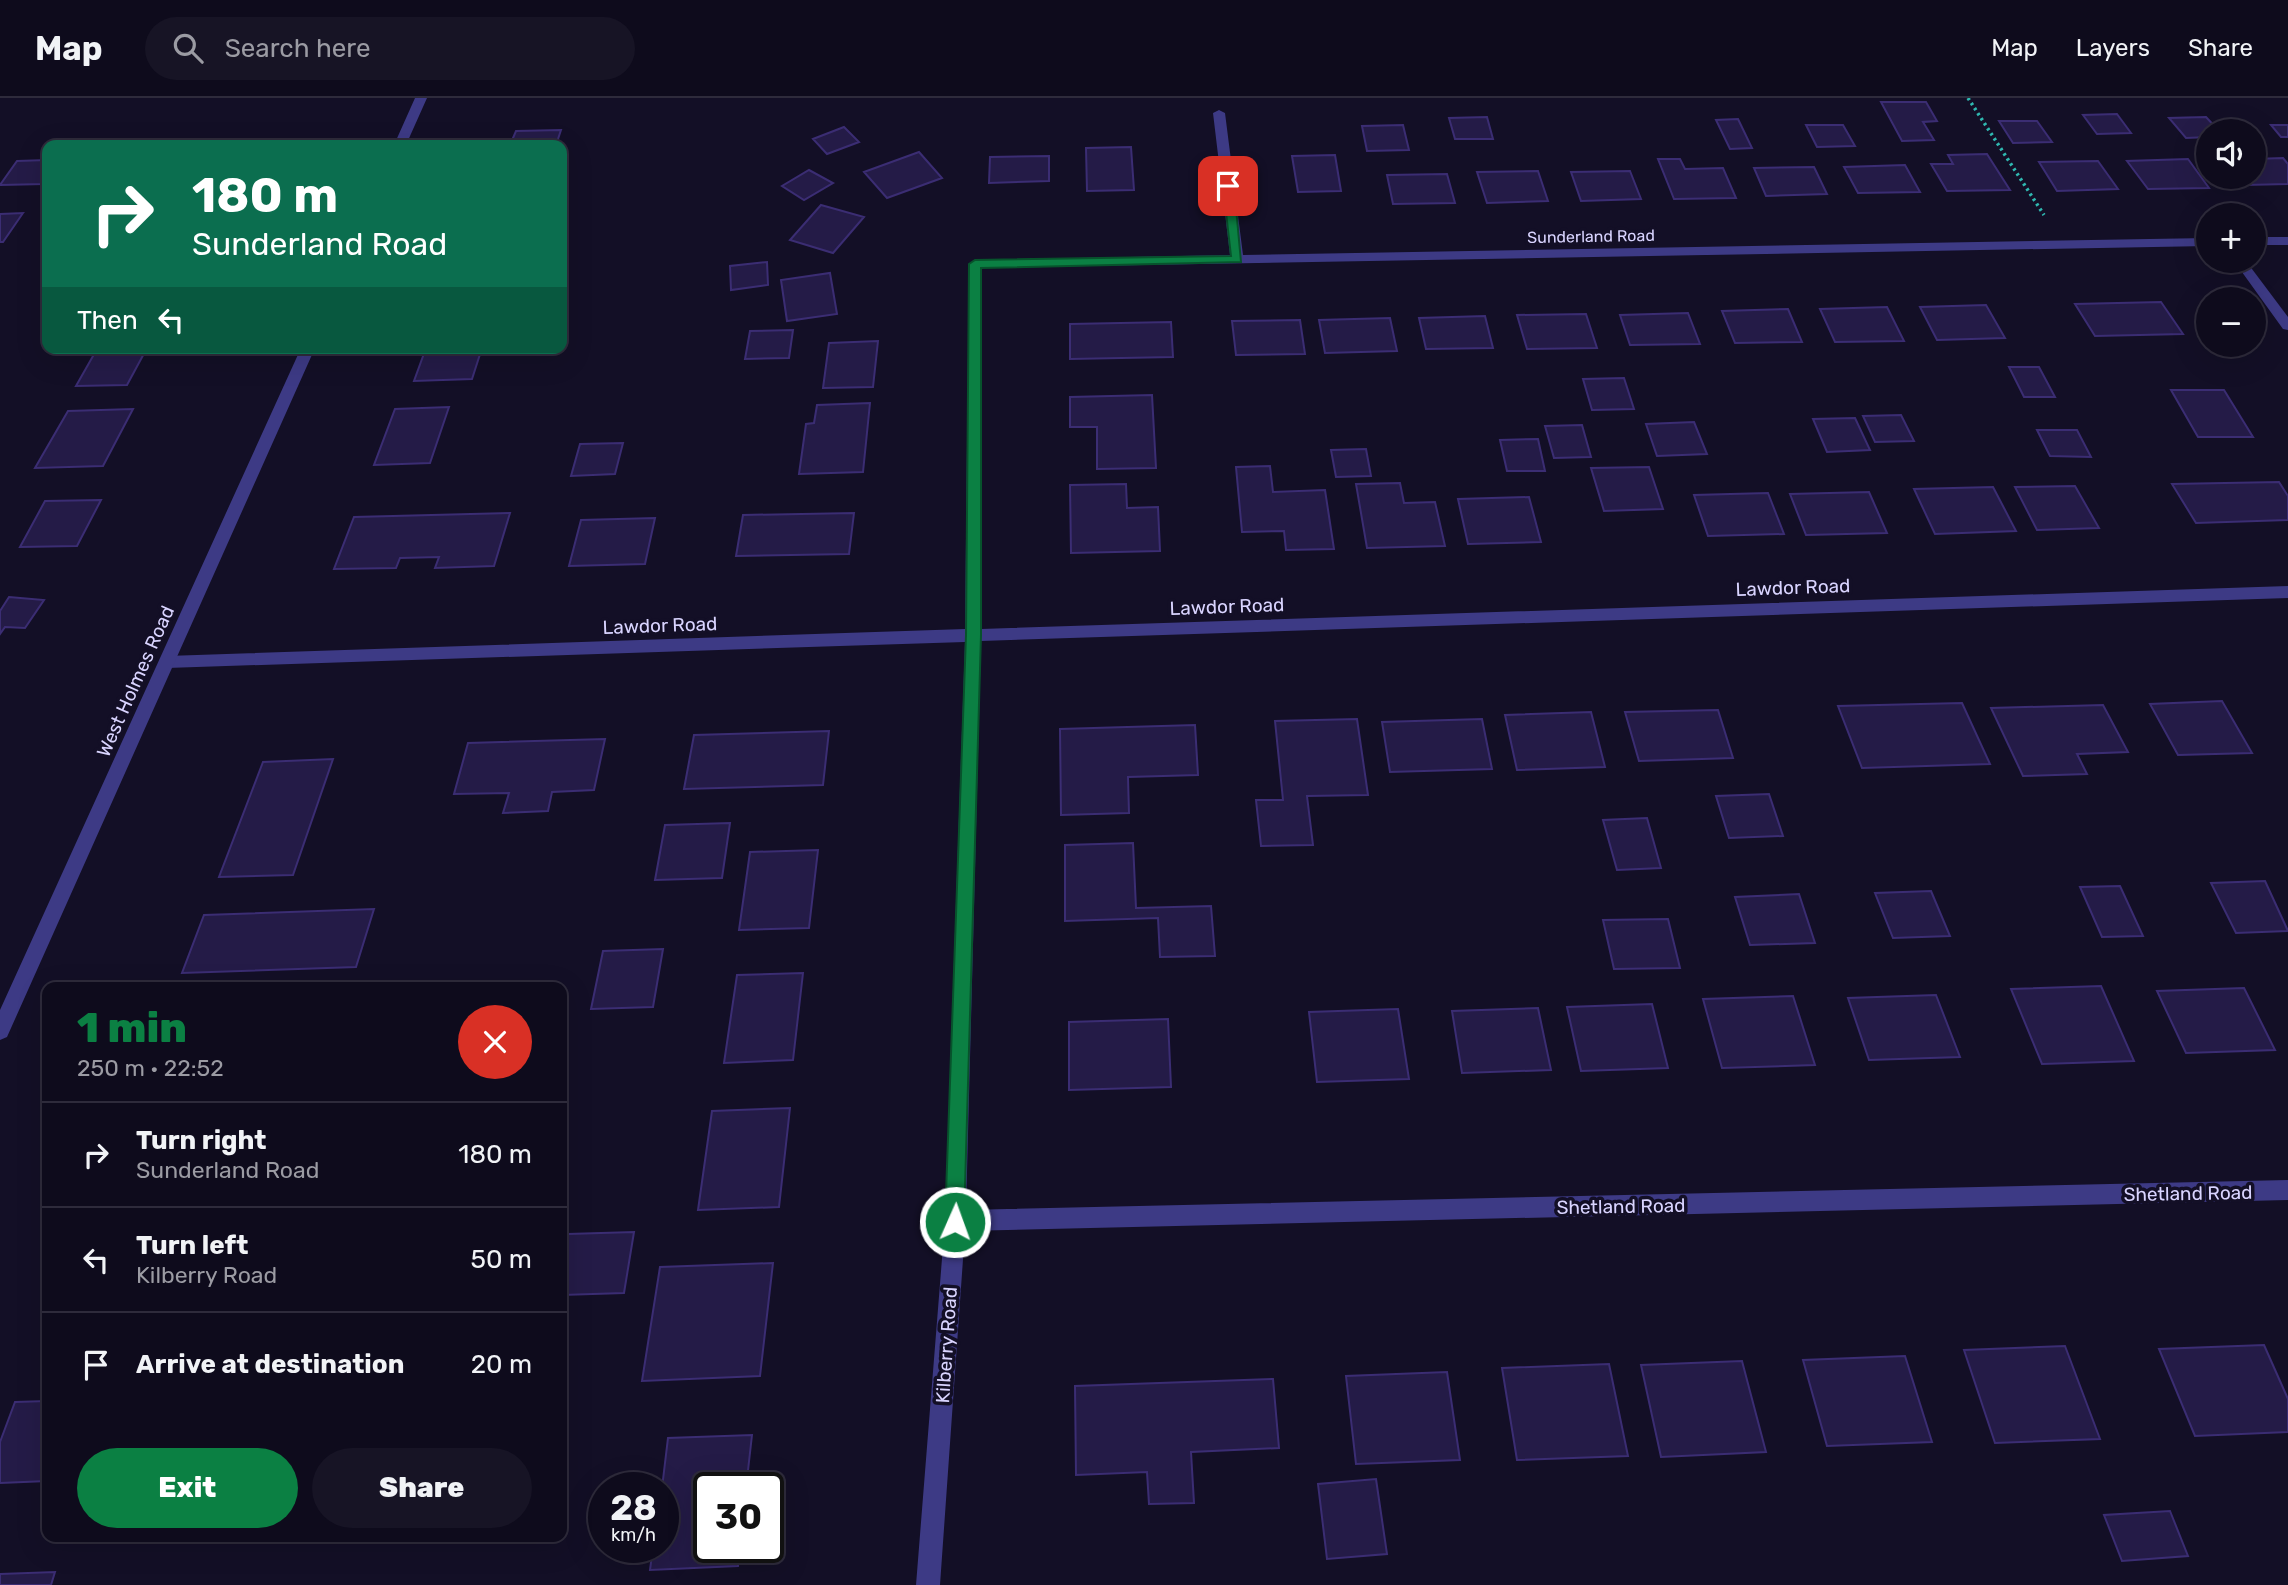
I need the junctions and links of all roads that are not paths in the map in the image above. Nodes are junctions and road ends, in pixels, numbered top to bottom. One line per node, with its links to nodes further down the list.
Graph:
1 (421, 98): 3 (street)
2 (1219, 113): 7 (street)
3 (402, 140)
4 (2266, 241): 5 (street)
5 (2288, 241)
6 (2196, 242): 7 (street, Sunderland Road)
7 (1237, 259): 8 (street, Sunderland Road)
8 (975, 264): 13 (street, Kilberry Road)
9 (2249, 273): 10 (street)
10 (2288, 326)
11 (306, 354): 14 (street, West Holmes Road)
12 (2288, 592): 13 (street, Lawdor Road)
13 (974, 635): 14 (street, Lawdor Road); 17 (street, Kilberry Road)
14 (167, 662): 15 (street, West Holmes Road)
15 (0, 1031)
16 (2288, 1190): 17 (street, Shetland Road)
17 (955, 1222): 18 (street, Kilberry Road)
18 (928, 1585)

